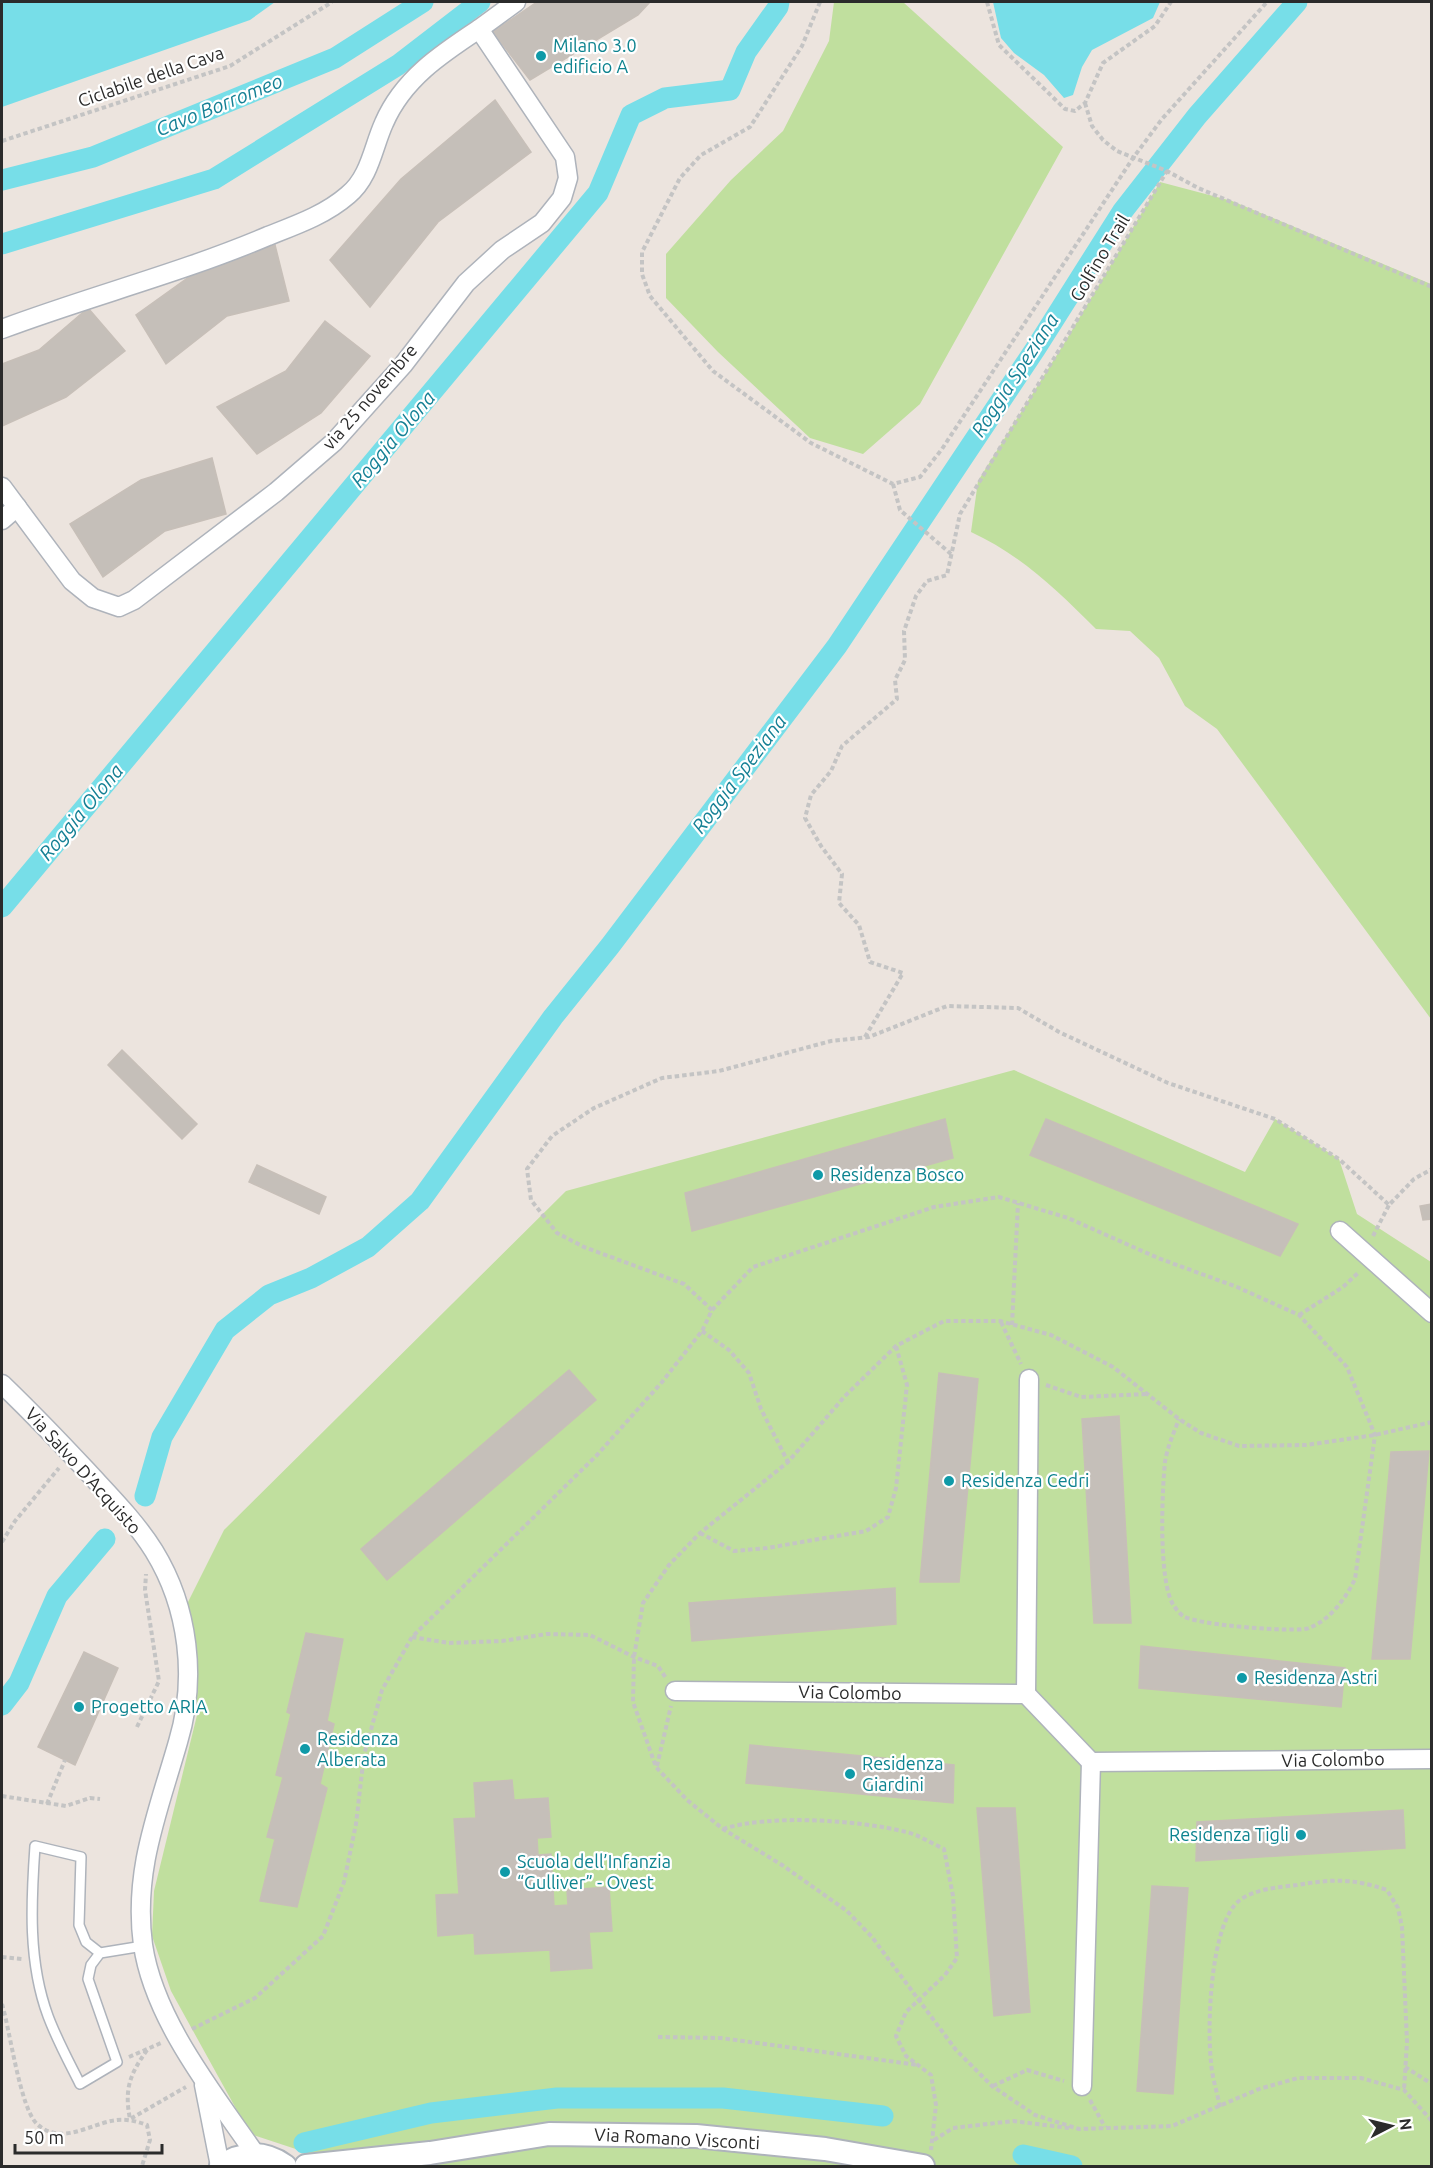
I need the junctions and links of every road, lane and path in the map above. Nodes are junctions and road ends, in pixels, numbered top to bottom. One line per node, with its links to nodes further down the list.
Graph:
1 (332, 2): 9 (path, Ciclabile della Cava)
2 (516, 2): 7 (street)
3 (820, 2): 14 (path)
4 (987, 2): 8 (path)
5 (1171, 2): 8 (path)
6 (1267, 2): 10 (path)
7 (479, 29): 13 (street); 16 (street, via 25 novembre)
8 (1085, 103): 10 (path)
9 (2, 141)
10 (1134, 158): 11 (path); 14 (path)
11 (1167, 171): 12 (path); 18 (path, Golfino Trail)
12 (1431, 287)
13 (2, 329)
14 (893, 484): 18 (path)
15 (2, 487): 16 (street, via 25 novembre)
16 (17, 507): 17 (street)
17 (2, 520)
18 (951, 554): 19 (path, Golfino Trail)
19 (869, 1037): 22 (path); 25 (path)
20 (1431, 1169): 22 (path)
21 (1018, 1203): 25 (path); 27 (path); 29 (path)
22 (1389, 1205): 24 (path)
23 (1340, 1231): 24 (street)
24 (1369, 1255): 26 (street); 27 (path)
25 (712, 1310): 30 (path)
26 (1431, 1313)
27 (1299, 1315): 37 (path)
28 (1000, 1321): 29 (path); 31 (path); 32 (path)
29 (1012, 1325): 34 (path)
30 (702, 1331): 39 (path); 43 (path)
31 (896, 1346): 39 (path); 40 (path)
32 (1029, 1379): 34 (path); 46 (street)
33 (2, 1384): 38 (street, Via Salvo D'Acquisto)
34 (1148, 1394): 35 (path)
35 (1179, 1419): 37 (path); 37 (path)
36 (1431, 1422): 37 (path)
37 (1375, 1435)
38 (71, 1454): 41 (path); 55 (street, Via Salvo D'Acquisto)
39 (788, 1462): 40 (path)
40 (700, 1533): 44 (path)
41 (2, 1542)
42 (142, 1567): 47 (path)
43 (412, 1637): 44 (path); 61 (path)
44 (634, 1657): 54 (path)
45 (675, 1691): 46 (street, Via Colombo)
46 (1026, 1694): 50 (street)
47 (137, 1726)
48 (1431, 1759): 50 (street, Via Colombo)
49 (65, 1760): 53 (path)
50 (1091, 1762): 70 (street)
51 (2, 1796): 53 (path)
52 (100, 1799): 53 (path)
53 (47, 1804)
54 (723, 1829): 59 (path); 59 (path)
55 (143, 1946): 56 (lane); 61 (street, Via Salvo D'Acquisto)
56 (100, 1953): 58 (lane); 64 (lane)
57 (2, 1957): 58 (path)
58 (35, 1960): 64 (lane)
59 (918, 2000): 65 (path); 69 (path)
60 (2, 2004): 73 (path)
61 (178, 2036): 63 (path); 67 (street, Via Salvo D'Acquisto)
62 (658, 2037): 65 (path)
63 (148, 2049): 64 (path); 73 (path)
64 (117, 2062)
65 (918, 2065): 76 (path)
66 (1404, 2067): 68 (path); 71 (path); 72 (path)
67 (203, 2078): 73 (path); 78 (street, Via Salvo D'Acquisto); 80 (street, Via Salvo D'Acquisto)
68 (1431, 2084)
69 (992, 2086): 70 (path); 76 (path)
70 (1082, 2086): 75 (path)
71 (1404, 2091): 72 (path); 74 (path)
72 (1220, 2107): 75 (path)
73 (130, 2119): 79 (path)
74 (1431, 2121)
75 (1105, 2127): 76 (path)
76 (1079, 2129)
77 (430, 2153): 82 (street, Via Romano Visconti); 83 (street, Via Romano Visconti); 84 (street, Via Romano Visconti)
78 (256, 2154): 80 (street); 81 (street)
79 (142, 2166)
80 (220, 2166)
81 (285, 2166)
82 (306, 2166)
83 (389, 2166)
84 (923, 2166)

